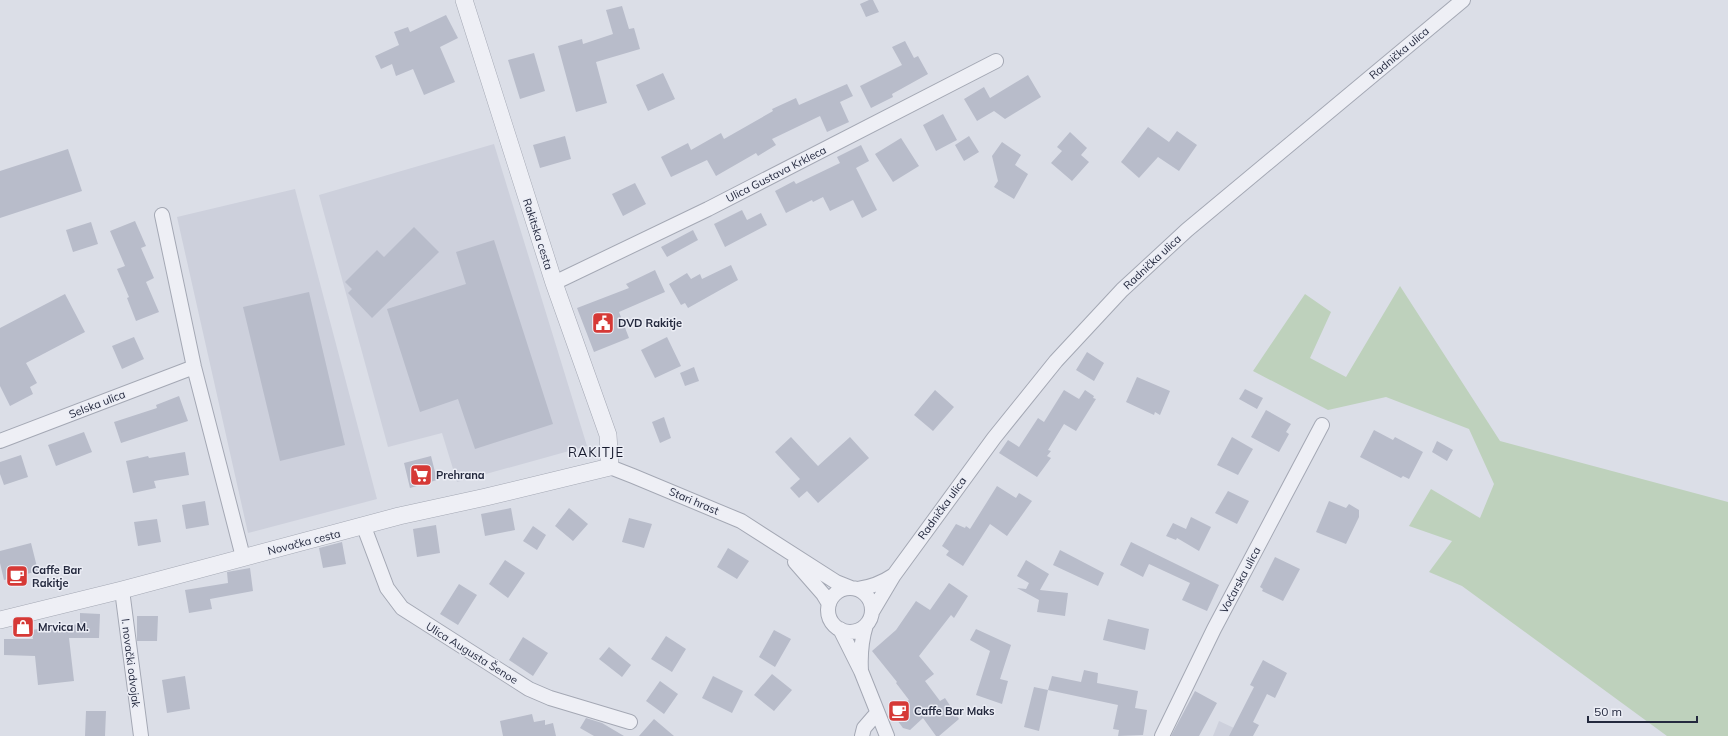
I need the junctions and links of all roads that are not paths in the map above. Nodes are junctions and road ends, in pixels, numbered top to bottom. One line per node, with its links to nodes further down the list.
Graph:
1 (464, 0): 5 (street, Rakitska cesta)
2 (1463, 0): 13 (street, Radnička ulica)
3 (996, 61): 5 (street, Ulica Gustava Krkleca)
4 (162, 215): 6 (street)
5 (554, 284): 9 (street, Rakitska cesta)
6 (194, 367): 8 (street, Selska ulica); 12 (street)
7 (1322, 425): 27 (street, Voćarska ulica)
8 (1, 438)
9 (610, 467): 10 (street, Novačka cesta); 11 (street, Stari hrast)
10 (364, 526): 12 (street, Novačka cesta); 23 (street, Ulica Augusta Šenoe)
11 (774, 542): 14 (street, Stari hrast); 16 (street, Stari hrast)
12 (243, 557): 15 (street, Novačka cesta)
13 (894, 575): 14 (street, Radnička ulica); 17 (street, Radnička ulica)
14 (854, 589): 16 (street); 17 (street)
15 (122, 590): 18 (street, Novačka cesta); 24 (street, I. novački odvojak)
16 (829, 604): 20 (street)
17 (872, 612): 19 (street)
18 (0, 620)
19 (866, 625): 20 (street); 21 (street)
20 (840, 629): 21 (street)
21 (861, 671): 22 (street)
22 (877, 713): 25 (street); 26 (street)
23 (630, 722)
24 (141, 736)
25 (862, 736)
26 (886, 736)
27 (1162, 736)

